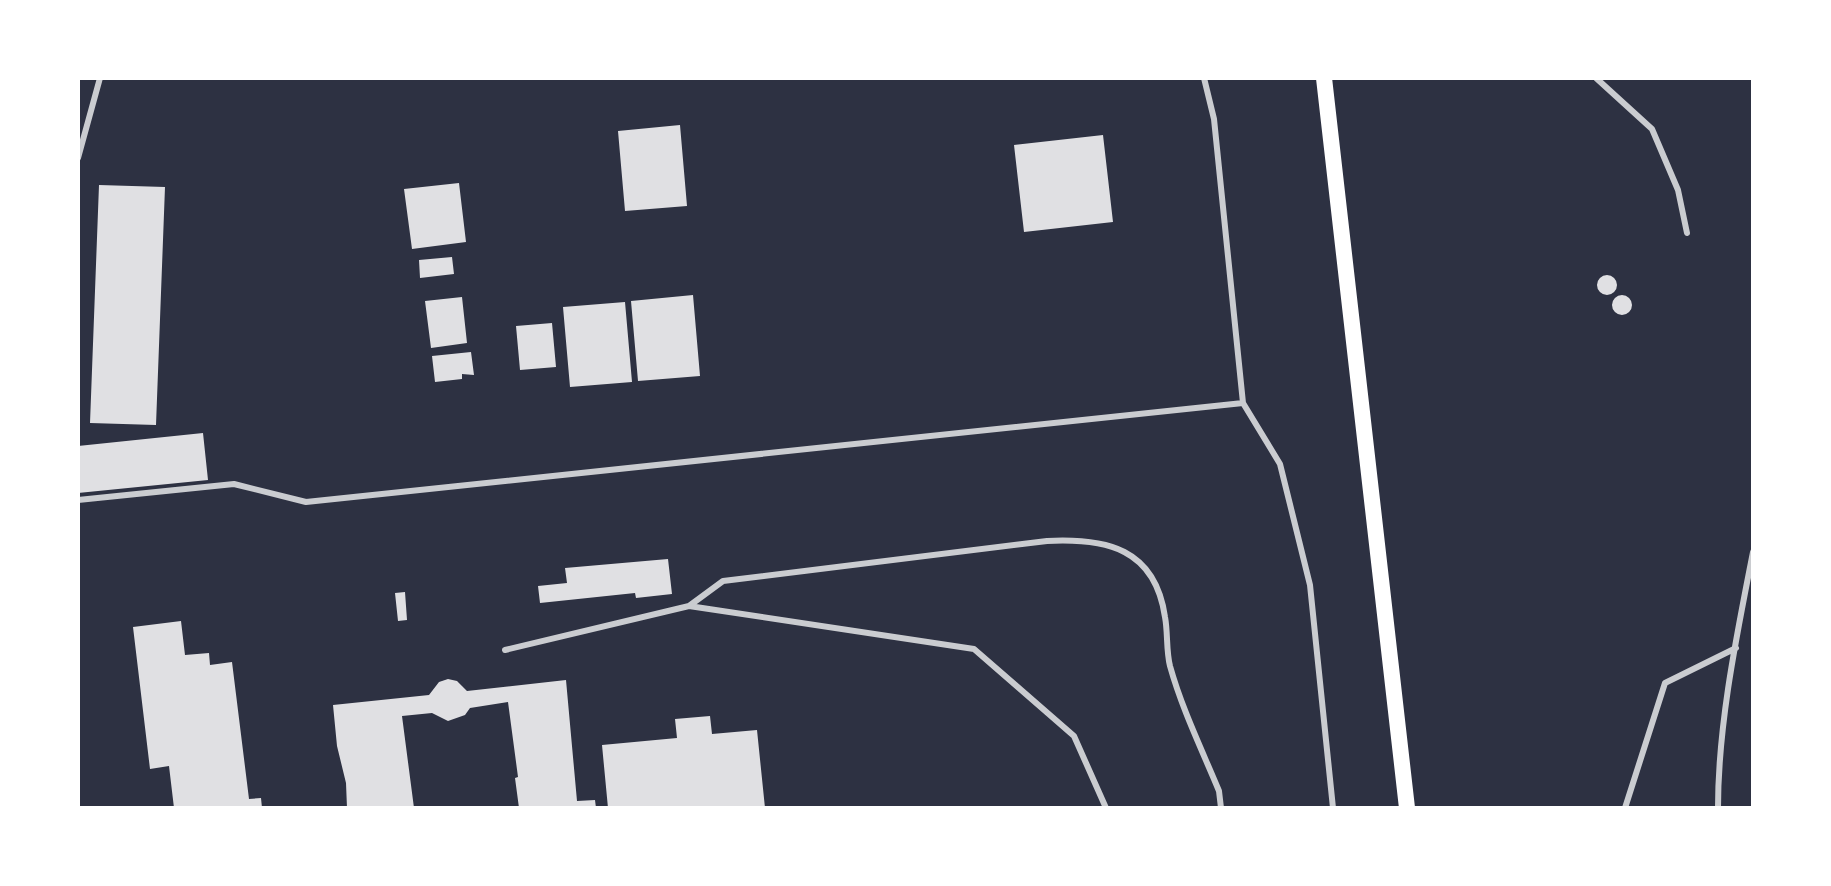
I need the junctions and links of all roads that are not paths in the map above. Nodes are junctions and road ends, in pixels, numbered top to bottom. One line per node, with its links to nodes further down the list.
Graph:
1 (100, 78): 5 (lane)
2 (1204, 78): 7 (lane)
3 (1324, 78): 16 (main road)
4 (1596, 78): 6 (lane)
5 (78, 158)
6 (1687, 233)
7 (1243, 403): 8 (lane); 15 (lane)
8 (78, 500)
9 (1753, 552): 11 (lane)
10 (689, 606): 12 (lane); 13 (lane); 14 (lane)
11 (1736, 648): 17 (lane); 18 (lane)
12 (505, 650)
13 (1106, 808)
14 (1221, 808)
15 (1333, 808)
16 (1407, 808)
17 (1625, 808)
18 (1718, 808)

